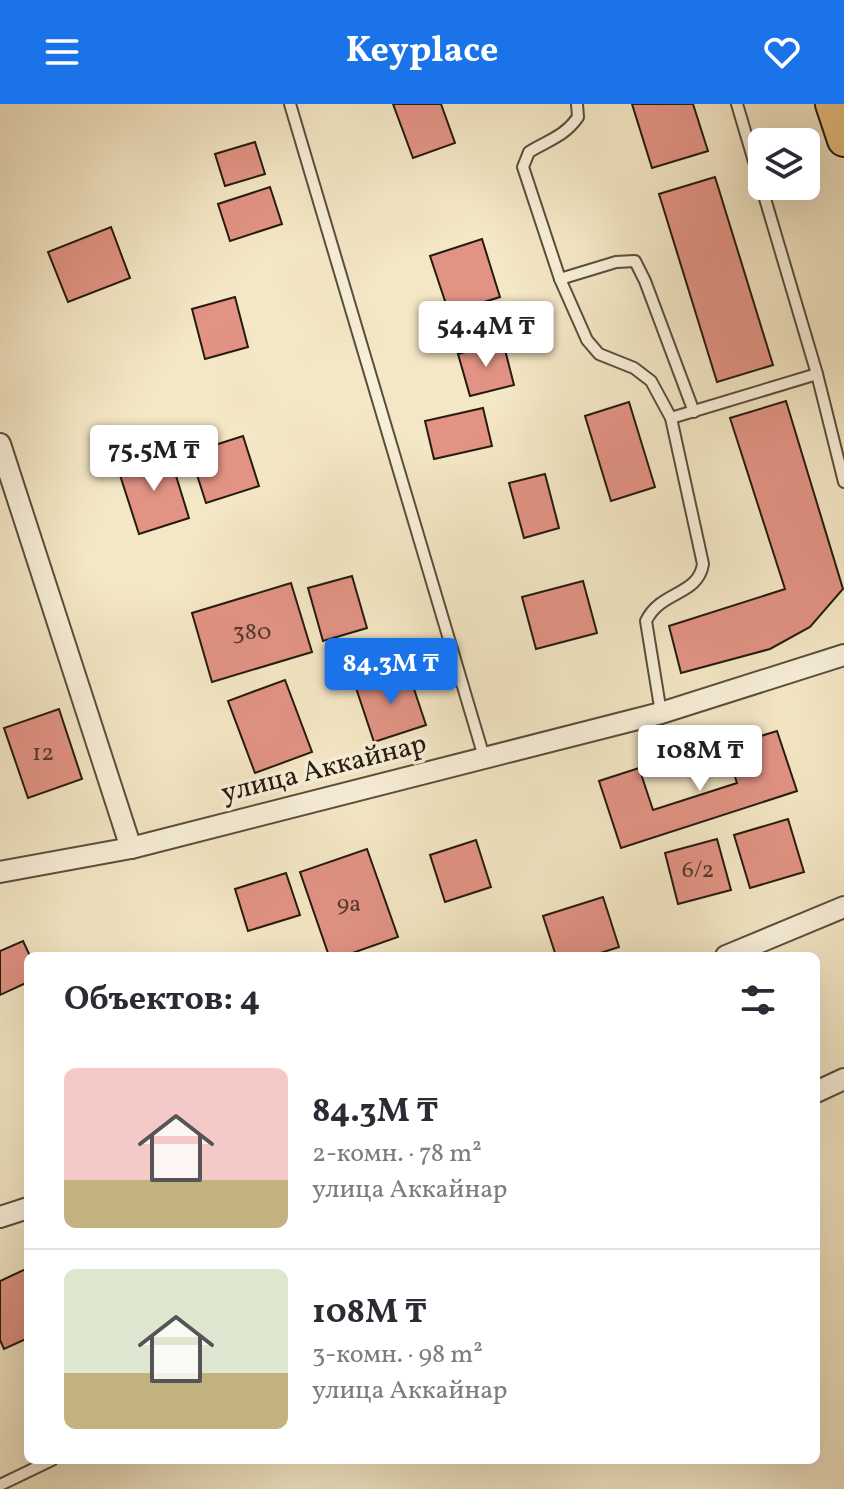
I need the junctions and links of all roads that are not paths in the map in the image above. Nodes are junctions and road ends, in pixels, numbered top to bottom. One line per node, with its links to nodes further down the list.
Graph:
1 (290, 104): 14 (lane)
2 (577, 104): 6 (lane)
3 (737, 104): 7 (lane)
4 (832, 104): 5 (main road)
5 (844, 140)
6 (560, 279): 8 (lane); 9 (lane)
7 (817, 374): 8 (lane); 11 (lane)
8 (694, 412): 9 (lane)
9 (671, 418): 13 (lane)
10 (0, 444): 15 (street)
11 (844, 482)
12 (844, 655): 13 (street, улица Аккайнар)
13 (661, 713): 14 (street, улица Аккайнар)
14 (484, 757): 15 (street, улица Аккайнар)
15 (131, 848): 16 (street, улица Аккайнар)
16 (0, 872)
17 (844, 907): 18 (street)
18 (736, 952)
19 (844, 1079): 20 (street)
20 (820, 1090)
21 (24, 1209): 22 (street)
22 (0, 1217)
23 (44, 1464): 24 (lane)
24 (0, 1485)

